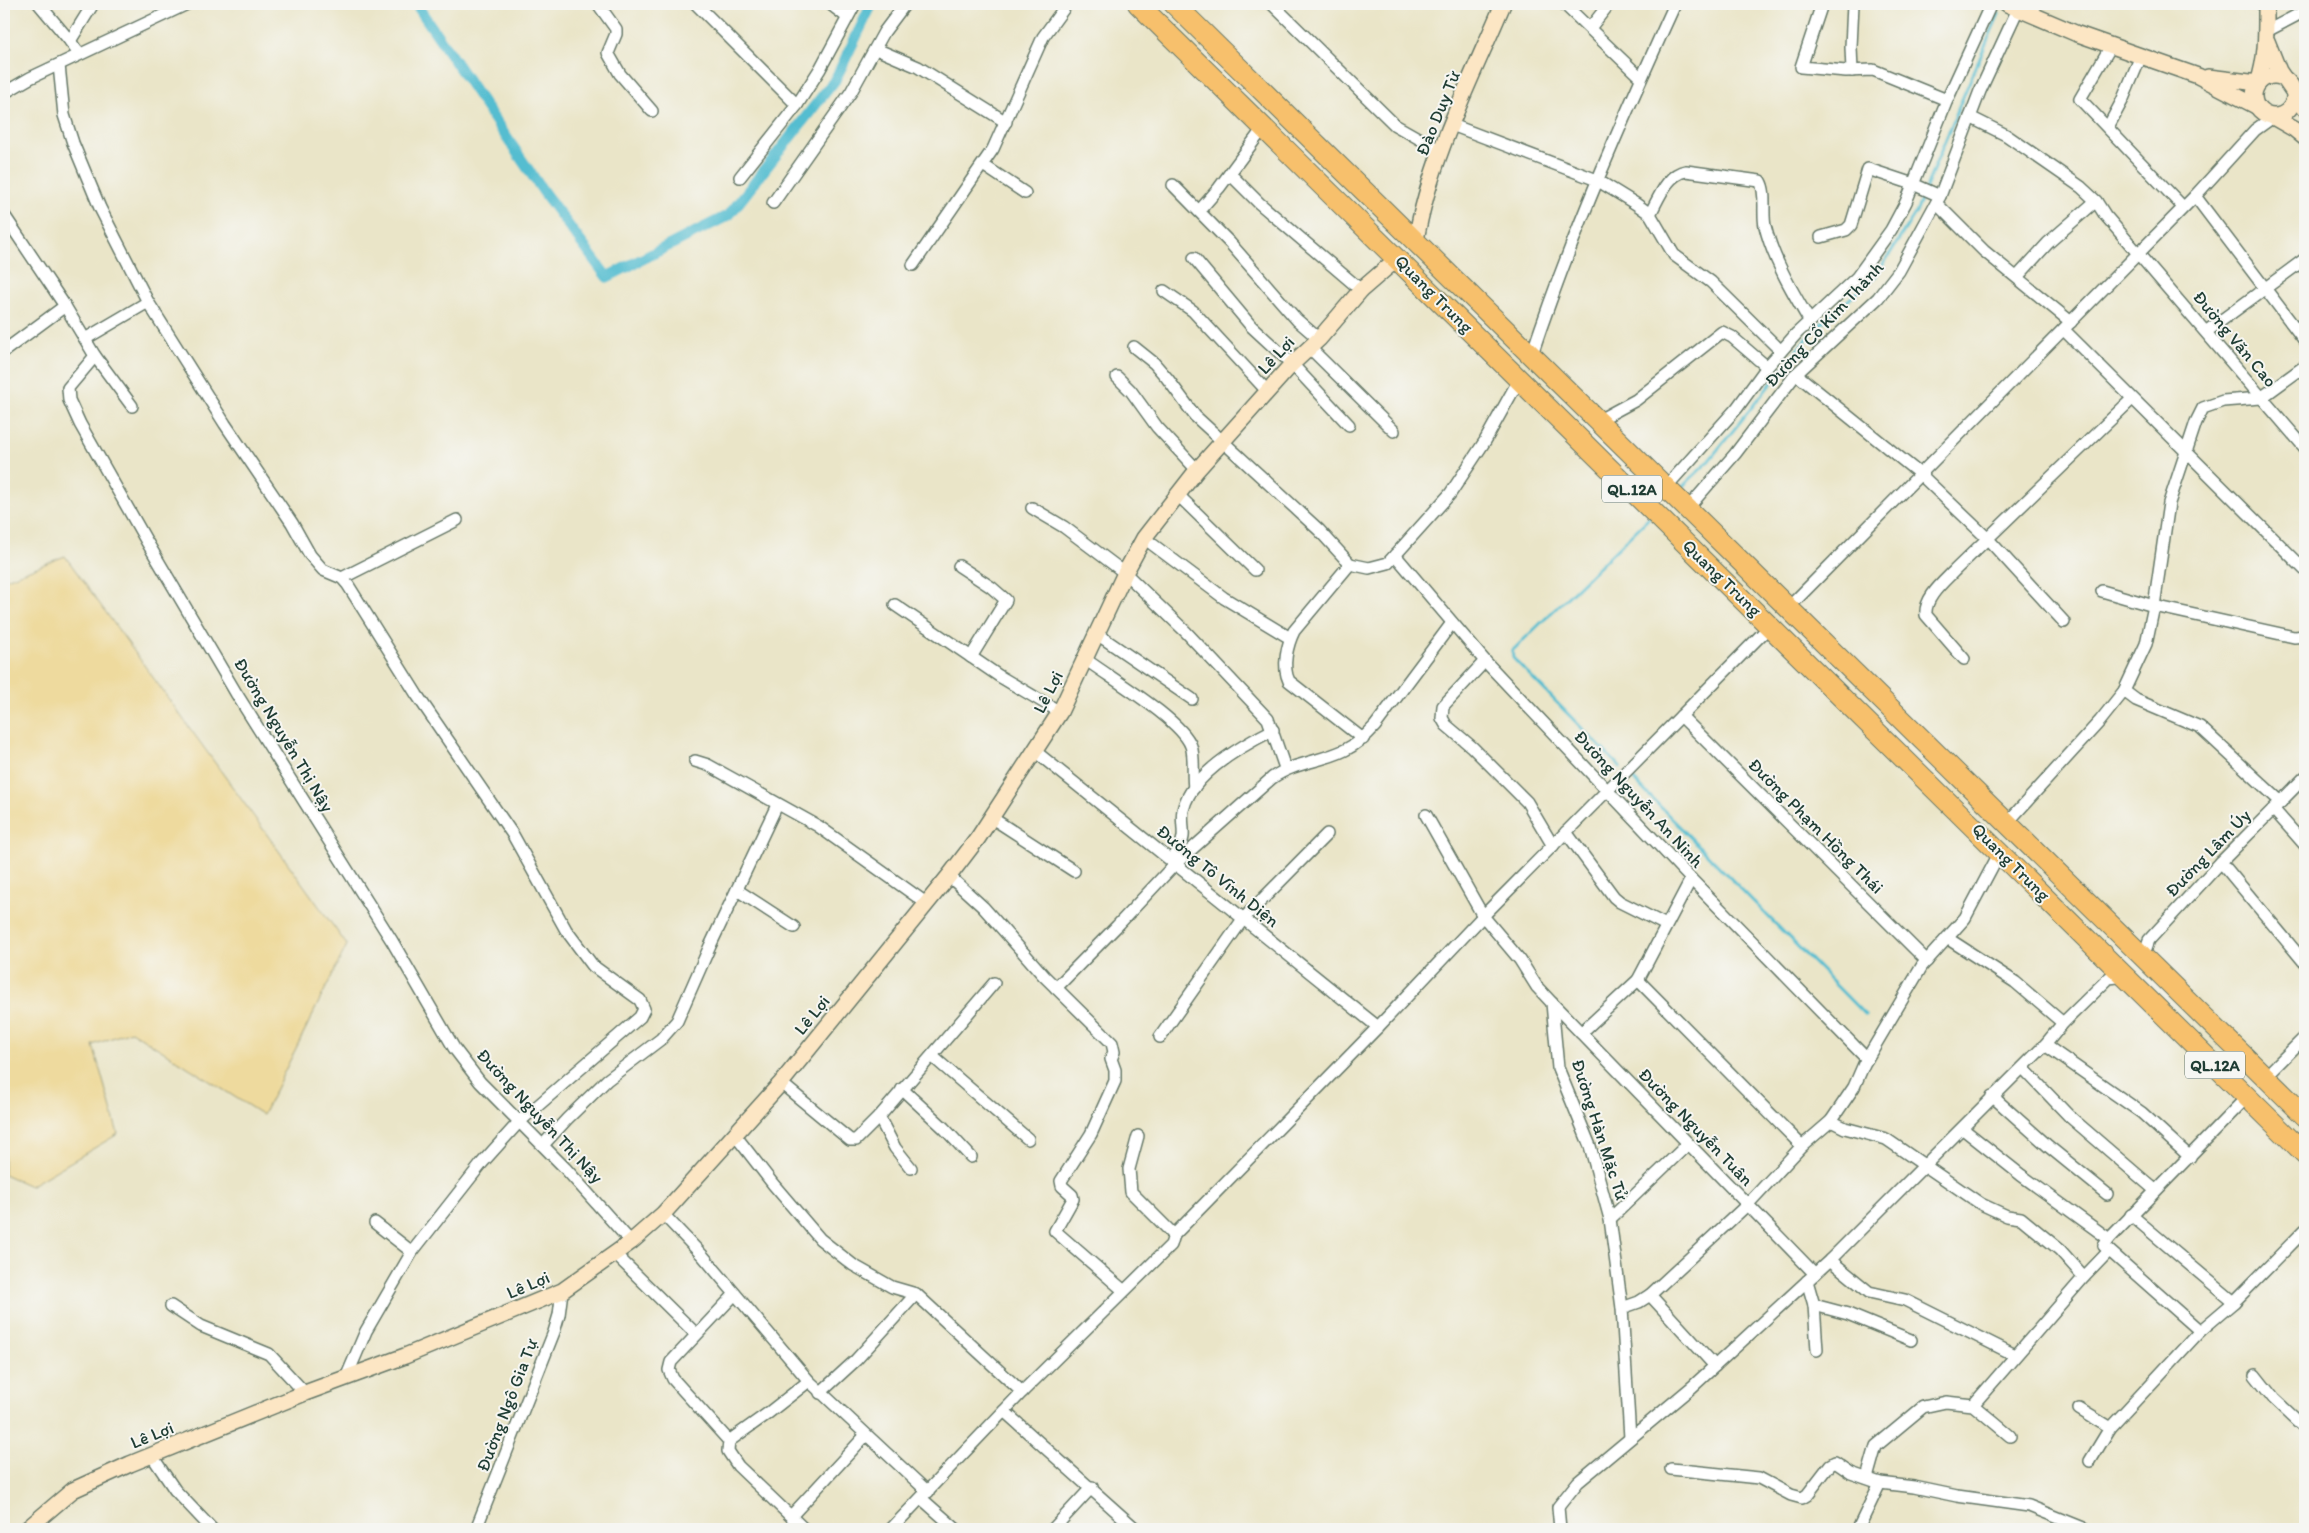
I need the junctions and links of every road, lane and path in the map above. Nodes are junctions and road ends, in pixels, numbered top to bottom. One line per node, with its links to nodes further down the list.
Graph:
1 (39, 4): 27 (street)
2 (93, 4): 27 (street)
3 (187, 4): 30 (street)
4 (598, 4): 42 (street)
5 (696, 4): 40 (street)
6 (830, 4): 23 (street)
7 (855, 4): 23 (street)
8 (905, 4): 29 (street)
9 (1067, 4): 45 (street)
10 (1138, 4): 25 (highway, Quang Trung / QL.12A)
11 (1272, 4): 50 (street)
12 (1503, 4): 46 (street, Đào Duy Từ)
13 (1564, 4): 24 (street)
14 (1609, 4): 24 (street)
15 (1675, 4): 35 (street)
16 (1822, 4): 33 (street)
17 (1853, 4): 33 (street)
18 (1991, 4): 39 (street)
19 (2266, 4): 26 (street)
20 (2023, 8): 28 (street); 44 (street, Đường Cổ Kim Thành)
21 (1180, 9): 25 (highway); 67 (highway, Quang Trung / QL.12A)
22 (2305, 11): 26 (street)
23 (847, 17): 40 (street)
24 (1590, 28): 35 (street)
25 (1167, 33): 47 (highway, Quang Trung / QL.12A)
26 (2267, 35): 36 (street); 37 (street)
27 (70, 41): 30 (street)
28 (2111, 46): 31 (street); 48 (street)
29 (876, 49): 45 (street); 61 (street)
30 (79, 54): 32 (street)
31 (2140, 56): 34 (street); 48 (street)
32 (59, 65): 38 (street); 77 (street)
33 (1852, 71): 39 (street)
34 (2198, 76): 36 (street); 43 (street)
35 (1641, 78): 54 (street)
36 (2258, 83): 37 (street); 43 (street)
37 (2289, 84): 41 (street); 43 (street)
38 (4, 94)
39 (1947, 100): 55 (street)
40 (797, 105): 53 (street)
41 (2305, 109)
42 (652, 111)
43 (2263, 111): 49 (street); 58 (street)
44 (1970, 117): 59 (street, Đường Cổ Kim Thành); 60 (street, Đường Văn Cao)
45 (1006, 122): 51 (street)
46 (1452, 125): 50 (street, Đào Duy Từ); 54 (street)
47 (1264, 127): 52 (street); 70 (highway, Quang Trung / QL.12A)
48 (2108, 127): 62 (street)
49 (2305, 138)
50 (1441, 150): 67 (street, Đào Duy Từ)
51 (983, 165): 57 (street); 72 (street)
52 (1230, 174): 63 (street); 75 (street)
53 (740, 177)
54 (1598, 180): 64 (street); 88 (street)
55 (1916, 185): 59 (street); 66 (street); 79 (street)
56 (1173, 186): 63 (street)
57 (1024, 193)
58 (2195, 196): 62 (street); 74 (street)
59 (1936, 198): 73 (street); 93 (street, Đường Cổ Kim Thành)
60 (2096, 200): 68 (street, Đường Văn Cao); 73 (street)
61 (773, 203)
62 (2183, 207): 68 (street)
63 (1199, 211): 84 (street)
64 (1650, 214): 79 (street); 87 (street)
65 (4, 215): 78 (street)
66 (1821, 237)
67 (1416, 240): 70 (highway); 88 (highway, Quang Trung / QL.12A)
68 (2138, 253): 80 (street); 81 (street, Đường Văn Cao)
69 (1194, 258): 90 (street)
70 (1398, 258): 75 (street, Lê Lợi); 95 (highway, Quang Trung / QL.12A)
71 (2305, 258): 74 (street)
72 (913, 265)
73 (2017, 277): 80 (street)
74 (2265, 288): 81 (street); 83 (street)
75 (1361, 290): 84 (street, Lê Lợi)
76 (1164, 291): 96 (street)
77 (148, 302): 82 (street); 125 (street)
78 (65, 306): 82 (street); 86 (street)
79 (1809, 320): 87 (street)
80 (2067, 326): 97 (street); 109 (street)
81 (2207, 331): 98 (street, Đường Văn Cao)
82 (85, 339): 89 (street)
83 (2305, 341)
84 (1314, 343): 90 (street, Lê Lợi); 102 (street)
85 (1134, 347): 104 (street)
86 (4, 351)
87 (1781, 352): 92 (street)
88 (1532, 354): 100 (highway, Quang Trung / QL.12A)
89 (95, 356): 99 (street); 199 (street, Đường Nguyễn Thị Nậy)
90 (1292, 364): 96 (street, Lê Lợi); 101 (street)
91 (2305, 366): 98 (street)
92 (1767, 367): 100 (street); 111 (street)
93 (1796, 374): 109 (street); 114 (street, Đường Cổ Kim Thành)
94 (1116, 377): 107 (street)
95 (1520, 378): 103 (highway, Quang Trung / QL.12A); 119 (street)
96 (1268, 392): 104 (street, Lê Lợi)
97 (2132, 398): 106 (street); 118 (street)
98 (2261, 398): 105 (street, Đường Văn Cao); 106 (street)
99 (132, 406)
100 (1598, 420): 103 (highway); 108 (highway, Quang Trung / QL.12A)
101 (1349, 425)
102 (1394, 431)
103 (1580, 437): 110 (highway, Quang Trung / QL.12A)
104 (1222, 442): 107 (street, Lê Lợi); 120 (street)
105 (2305, 448)
106 (2186, 452): 123 (street); 128 (street)
107 (1197, 470): 112 (street, Lê Lợi)
108 (1649, 470): 110 (highway); 111 (highway, Quang Trung / QL.12A)
109 (1920, 474): 118 (street); 129 (street)
110 (1630, 488): 116 (highway, Quang Trung / QL.12A)
111 (1666, 488): 114 (highway, Quang Trung / QL.12A)
112 (1178, 494): 117 (street, Lê Lợi); 122 (street)
113 (1032, 508): 124 (street)
114 (1691, 512): 116 (highway); 129 (highway, Quang Trung / QL.12A)
115 (457, 520): 125 (street)
116 (1676, 534): 132 (highway, Quang Trung / QL.12A)
117 (1144, 538): 124 (street, Lê Lợi); 135 (street)
118 (1987, 538): 130 (street); 138 (street)
119 (1395, 555): 120 (street); 131 (street, Đường Nguyễn An Ninh)
120 (1350, 564): 135 (street)
121 (959, 566): 136 (street)
122 (1255, 570)
123 (2305, 570)
124 (1125, 573): 133 (street, Lê Lợi); 144 (street)
125 (342, 578): 199 (street)
126 (2102, 591): 128 (street)
127 (896, 605): 136 (street)
128 (2154, 606): 134 (street); 140 (street)
129 (1789, 607): 132 (highway); 156 (highway, Quang Trung / QL.12A)
130 (2064, 622)
131 (1452, 623): 139 (street, Đường Nguyễn An Ninh); 145 (street)
132 (1771, 625): 143 (street); 161 (highway, Quang Trung / QL.12A)
133 (1096, 634): 137 (street, Lê Lợi); 141 (street)
134 (2305, 636)
135 (1290, 638): 145 (street)
136 (971, 657): 142 (street)
137 (1085, 659): 142 (street, Lê Lợi); 150 (street)
138 (1964, 659)
139 (1485, 661): 151 (street, Đường Nguyễn An Ninh); 160 (street)
140 (2124, 691): 153 (street); 156 (street)
141 (1192, 699)
142 (1060, 712): 146 (street, Lê Lợi)
143 (1681, 716): 151 (street); 175 (street, Đường Phạm Hồng Thái)
144 (1273, 730): 148 (street); 150 (street)
145 (1363, 739): 148 (street)
146 (1036, 752): 155 (street, Lê Lợi); 162 (street, Đường Tô Vĩnh Diện)
147 (695, 761): 152 (street)
148 (1285, 768): 162 (street)
149 (2305, 777): 153 (street, Đường Lâm Úy)
150 (1194, 788): 162 (street)
151 (1608, 790): 157 (street); 166 (street, Đường Nguyễn An Ninh)
152 (777, 805): 167 (street); 168 (street)
153 (2278, 806): 159 (street); 163 (street, Đường Lâm Úy)
154 (1426, 815): 169 (street)
155 (992, 818): 164 (street); 165 (street, Lê Lợi)
156 (2007, 822): 174 (highway, Quang Trung / QL.12A)
157 (1566, 832): 160 (street); 171 (street)
158 (1327, 834): 170 (street)
159 (2305, 845)
160 (1553, 846): 169 (street)
161 (2000, 852): 173 (street); 177 (highway, Quang Trung / QL.12A)
162 (1173, 862): 170 (street, Đường Tô Vĩnh Diện); 180 (street)
163 (2221, 862): 174 (street, Đường Lâm Úy); 176 (street)
164 (1074, 871)
165 (950, 876): 168 (street, Lê Lợi); 180 (street)
166 (1691, 879): 171 (street); 189 (street, Đường Nguyễn An Ninh)
167 (737, 890): 172 (street); 205 (street)
168 (926, 903): 192 (street, Lê Lợi)
169 (1483, 916): 181 (street); 183 (street)
170 (1244, 919): 183 (street, Đường Tô Vĩnh Diện); 185 (street)
171 (1666, 925): 178 (street)
172 (794, 927)
173 (1947, 938): 175 (street); 182 (street)
174 (2143, 957): 177 (highway); 191 (highway, Quang Trung / QL.12A)
175 (1927, 961): 189 (street)
176 (2305, 963)
177 (2126, 976): 182 (street); 195 (highway, Quang Trung / QL.12A)
178 (1638, 980): 184 (street); 206 (street)
179 (994, 983): 188 (street)
180 (1056, 988): 229 (street)
181 (1552, 1004): 184 (street, Đường Nguyễn Tuân); 217 (street, Đường Hàn Mặc Tử)
182 (2063, 1023): 187 (street)
183 (1378, 1027): 220 (street)
184 (1581, 1033): 204 (street, Đường Nguyễn Tuân)
185 (1160, 1037)
186 (2305, 1037): 191 (street)
187 (2045, 1045): 190 (street); 208 (street)
188 (932, 1056): 193 (street); 203 (street)
189 (1867, 1059): 198 (street)
190 (2023, 1068): 194 (street); 212 (street)
191 (2265, 1076): 196 (highway, Quang Trung / QL.12A)
192 (781, 1083): 197 (street); 201 (street, Lê Lợi)
193 (902, 1089): 197 (street); 209 (street)
194 (1992, 1096): 200 (street); 213 (street)
195 (2247, 1097): 207 (highway, Quang Trung / QL.12A); 208 (street)
196 (2305, 1116)
197 (879, 1117): 211 (street)
198 (1831, 1121): 206 (street); 210 (street)
199 (519, 1122): 205 (street, Đường Nguyễn Thị Nậy); 223 (street)
200 (1962, 1129): 210 (street); 221 (street)
201 (735, 1135): 215 (street, Lê Lợi); 232 (street)
202 (1138, 1136): 220 (street)
203 (1028, 1139)
204 (1688, 1144): 214 (street, Đường Nguyễn Tuân); 217 (street)
205 (543, 1145): 222 (street, Đường Nguyễn Thị Nậy)
206 (1802, 1146): 214 (street)
207 (2305, 1154)
208 (2190, 1156): 212 (street)
209 (971, 1157)
210 (1926, 1166): 226 (street); 227 (street)
211 (911, 1168)
212 (2155, 1190): 216 (street)
213 (2107, 1194)
214 (1747, 1205): 228 (street, Đường Nguyễn Tuân); 233 (street)
215 (663, 1214): 222 (street, Lê Lợi); 231 (street)
216 (2131, 1215): 221 (street); 234 (street)
217 (1610, 1218): 237 (street, Đường Hàn Mặc Tử)
218 (375, 1223): 223 (street)
219 (2305, 1230): 234 (street)
220 (1174, 1235): 229 (street)
221 (2109, 1239): 224 (street)
222 (631, 1242): 225 (street, Lê Lợi)
223 (412, 1252): 245 (street)
224 (2109, 1252): 227 (street); 238 (street)
225 (615, 1254): 230 (street, Lê Lợi); 239 (street)
226 (1830, 1260): 228 (street); 242 (street)
227 (2084, 1276): 242 (street)
228 (1811, 1278): 235 (street); 243 (street)
229 (1123, 1290): 247 (street)
230 (562, 1291): 245 (street, Lê Lợi); 270 (street, Đường Ngô Gia Tự)
231 (735, 1294): 239 (street); 246 (street)
232 (916, 1294): 247 (street); 249 (street)
233 (1650, 1295): 237 (street); 243 (street)
234 (2234, 1302): 238 (street)
235 (1814, 1305): 240 (street); 241 (street)
236 (171, 1306): 248 (street)
237 (1622, 1308): 257 (street, Đường Hàn Mặc Tử)
238 (2200, 1331): 253 (street)
239 (696, 1334): 258 (street)
240 (1911, 1340)
241 (1817, 1350)
242 (2015, 1355): 250 (street)
243 (1715, 1366): 257 (street)
244 (2255, 1375): 254 (street)
245 (346, 1378): 248 (street, Lê Lợi)
246 (809, 1381): 249 (street); 258 (street)
247 (1022, 1392): 252 (street)
248 (305, 1393): 259 (street, Lê Lợi)
249 (820, 1393): 255 (street)
250 (1973, 1405): 256 (street); 262 (street)
251 (2079, 1408): 253 (street)
252 (1004, 1411): 264 (street); 265 (street)
253 (2110, 1428): 260 (street)
254 (2305, 1428)
255 (866, 1436): 265 (street); 266 (street)
256 (2010, 1436)
257 (1630, 1438): 276 (street)
258 (729, 1441): 266 (street)
259 (152, 1456): 268 (street, Lê Lợi); 269 (street)
260 (2090, 1461)
261 (1670, 1469): 262 (street)
262 (1867, 1478): 263 (street)
263 (1880, 1482): 267 (street); 277 (street)
264 (1092, 1487): 274 (street); 275 (street)
265 (925, 1495): 272 (street); 273 (street)
266 (792, 1515): 271 (street)
267 (2069, 1527): 278 (street)
268 (27, 1529)
269 (212, 1529)
270 (476, 1529)
271 (804, 1529)
272 (891, 1529)
273 (956, 1529)
274 (1053, 1529)
275 (1136, 1529)
276 (1560, 1529)
277 (1858, 1529)
278 (2086, 1529)

